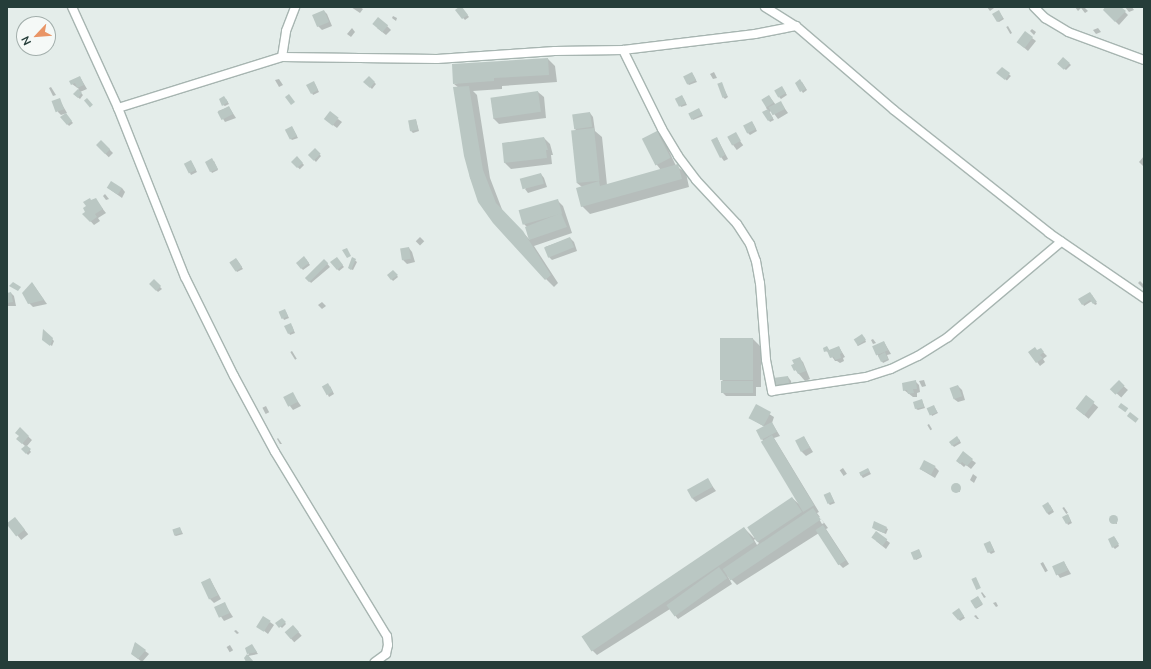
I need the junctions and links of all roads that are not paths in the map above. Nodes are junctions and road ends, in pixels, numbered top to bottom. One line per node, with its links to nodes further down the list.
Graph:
1 (72, 7): 9 (street)
2 (295, 7): 7 (street)
3 (765, 7): 5 (street)
4 (1034, 7): 8 (street)
5 (796, 26): 6 (street); 10 (street)
6 (623, 50): 7 (street); 10 (street)
7 (282, 57): 9 (street)
8 (1144, 60)
9 (118, 108): 12 (street)
10 (1061, 242): 11 (street)
11 (1144, 298)
12 (375, 662)

